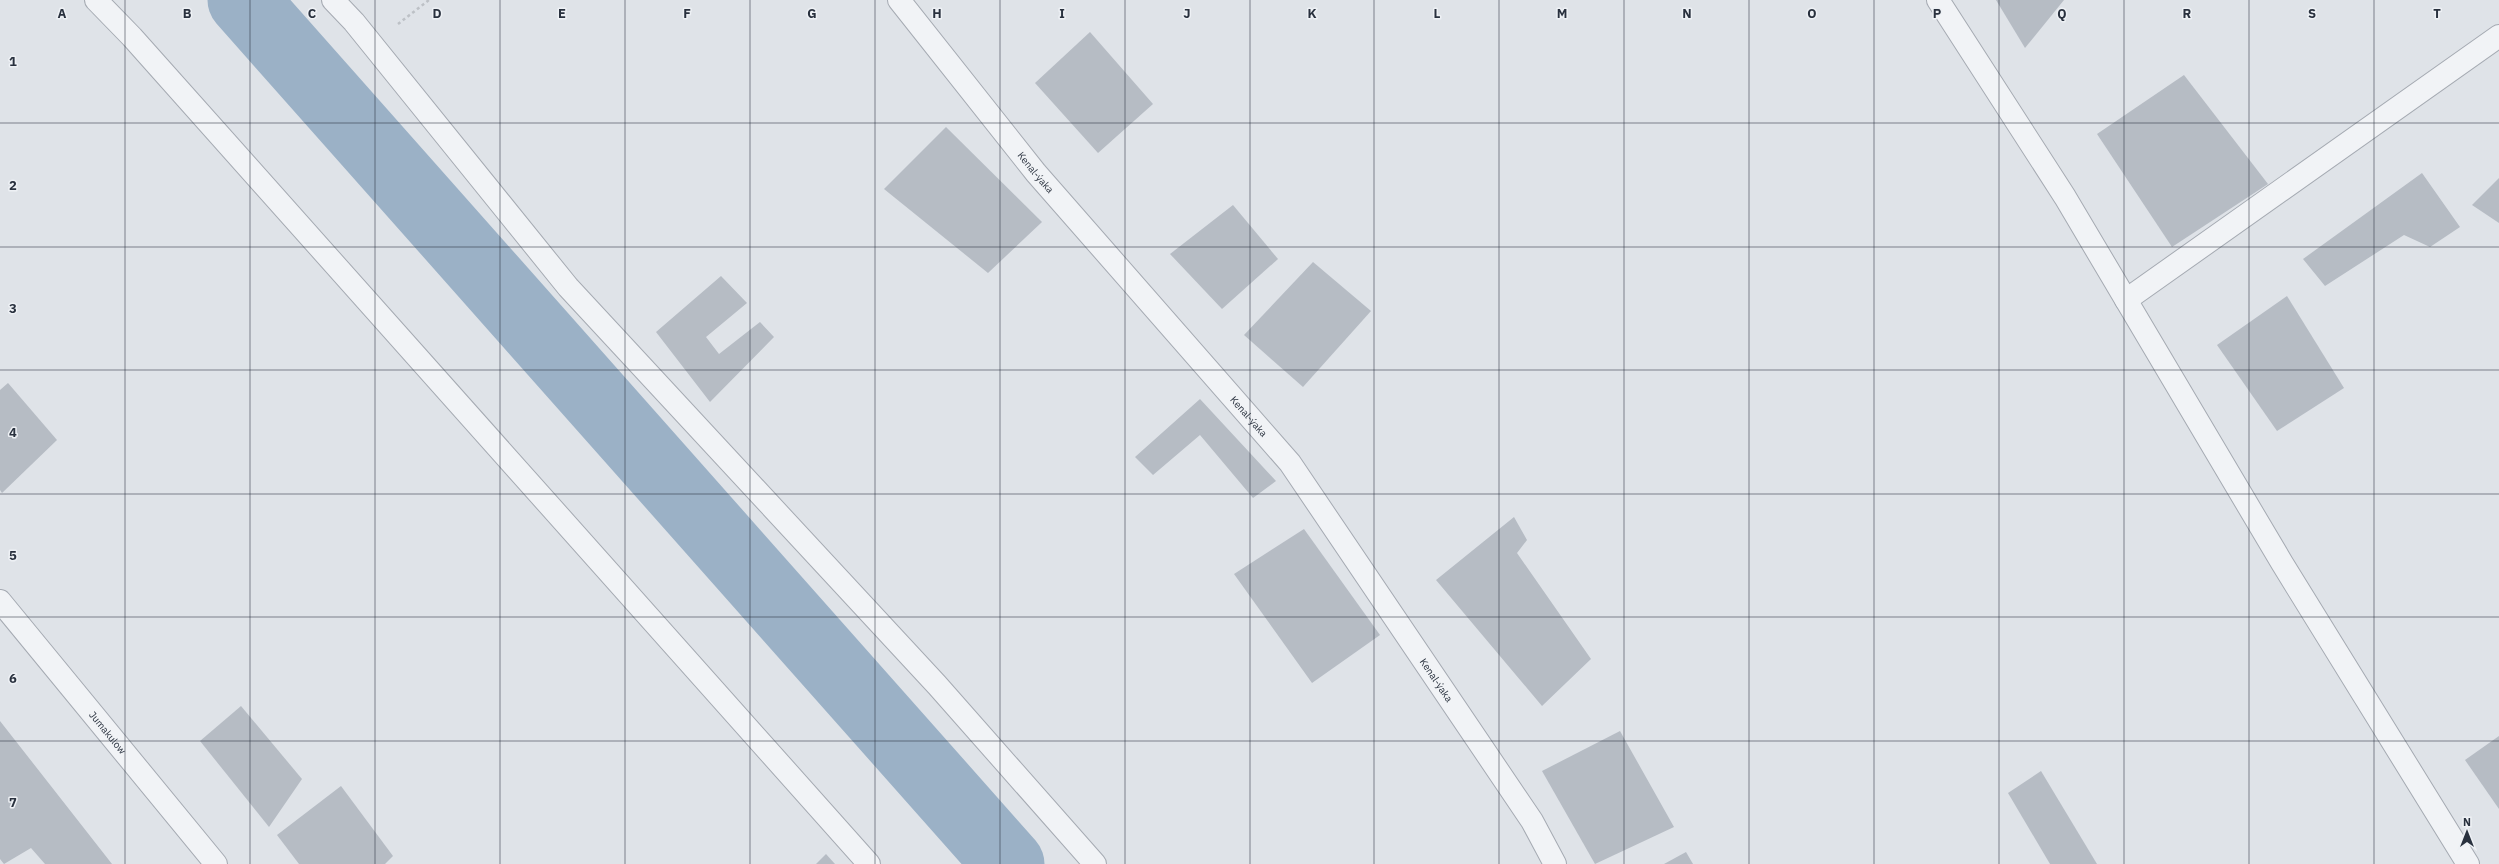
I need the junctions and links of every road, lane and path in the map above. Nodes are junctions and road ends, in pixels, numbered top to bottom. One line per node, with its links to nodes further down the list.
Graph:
1 (96, 0): 11 (street)
2 (333, 0): 7 (street)
3 (429, 0): 7 (path)
4 (899, 0): 13 (street, Kenal-ýaka)
5 (1938, 0): 8 (street)
6 (2499, 36): 8 (street)
7 (372, 44): 12 (street)
8 (2126, 300): 14 (street)
9 (0, 601): 10 (street, Jumakulow)
10 (216, 864)
11 (869, 864)
12 (1096, 864)
13 (1555, 864)
14 (2468, 864)

